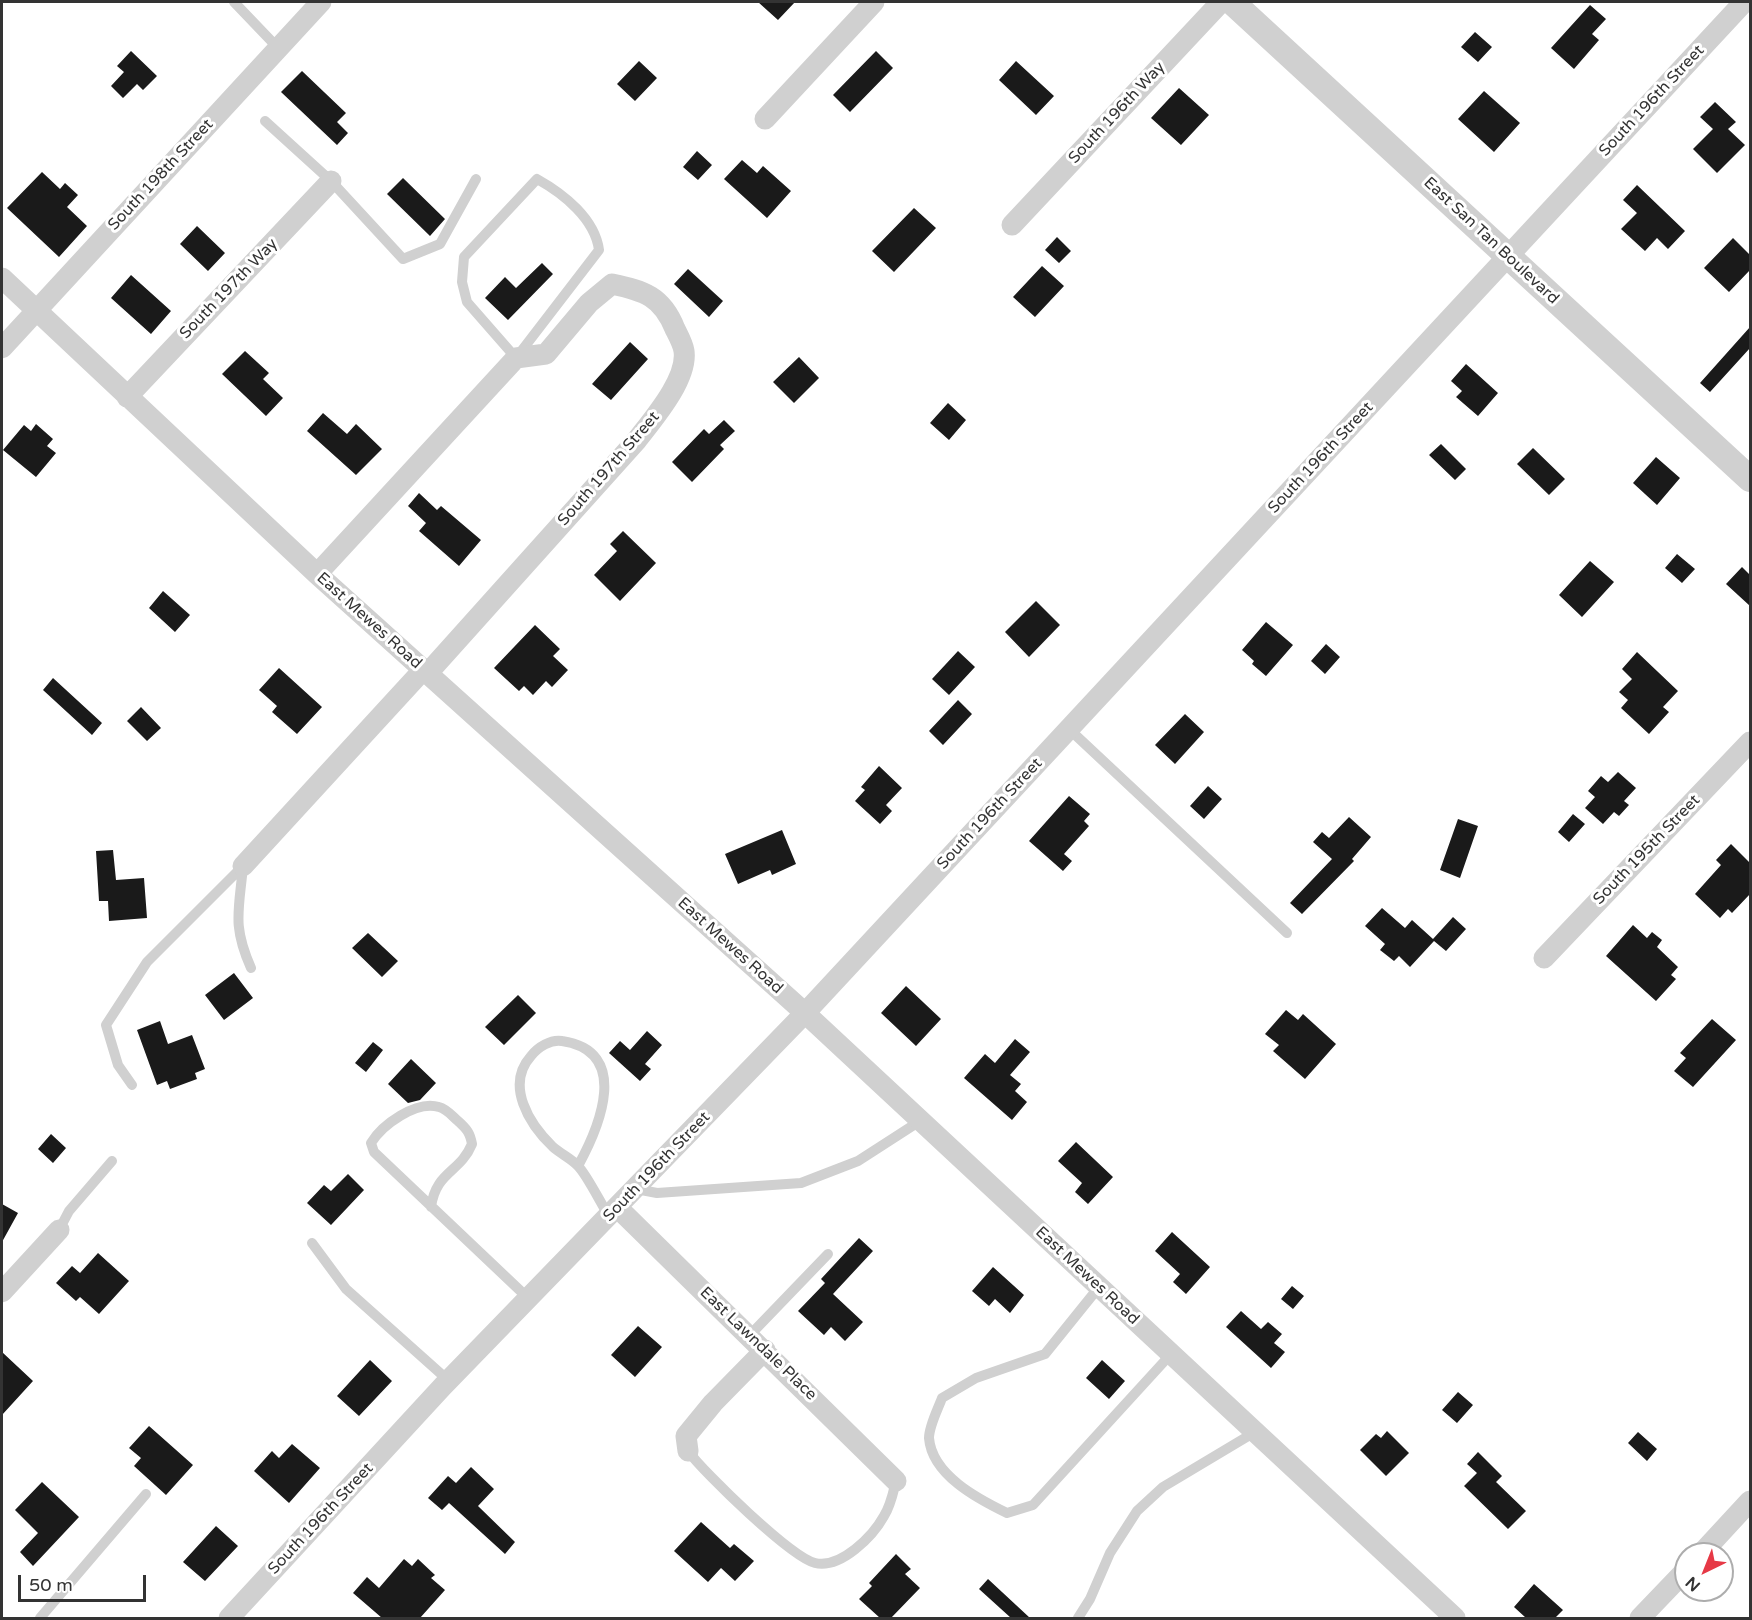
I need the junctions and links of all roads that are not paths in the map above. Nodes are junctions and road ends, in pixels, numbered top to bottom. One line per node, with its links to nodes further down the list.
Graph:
1 (234, 2): 7 (lane)
2 (321, 2): 7 (street, South 198th Street)
3 (874, 2): 8 (street)
4 (1221, 2): 12 (street, South 196th Way)
5 (1232, 2): 13 (street, East San Tan Boulevard)
6 (1744, 2): 13 (street, South 196th Street)
7 (278, 48): 15 (street, South 198th Street)
8 (765, 119)
9 (265, 121): 11 (lane)
10 (476, 179): 11 (lane)
11 (331, 181): 18 (street, South 197th Way)
12 (1012, 225)
13 (1508, 256): 19 (street, East San Tan Boulevard); 22 (street, South 196th Street)
14 (2, 278): 15 (street, East Mewes Road)
15 (35, 311): 16 (street, South 198th Street); 18 (street, East Mewes Road)
16 (2, 348)
17 (516, 358): 17 (lane); 20 (street); 21 (street, South 197th Street)
18 (127, 396): 20 (street, East Mewes Road)
19 (1750, 479)
20 (316, 574): 21 (street, East Mewes Road)
21 (425, 672): 24 (street, South 197th Street); 28 (street, East Mewes Road)
22 (1069, 729): 25 (lane); 28 (street, South 196th Street)
23 (1750, 742): 26 (street, South 195th Street)
24 (243, 866): 27 (lane); 29 (lane)
25 (1287, 933)
26 (1544, 958)
27 (251, 968)
28 (805, 1013): 30 (street, East Mewes Road); 33 (street, South 196th Street)
29 (132, 1085)
30 (920, 1121): 33 (lane); 39 (street, East Mewes Road)
31 (112, 1161): 36 (lane)
32 (578, 1166): 32 (lane); 35 (lane)
33 (636, 1189): 35 (street, South 196th Street)
34 (431, 1206): 34 (lane); 41 (lane)
35 (614, 1212): 41 (street, South 196th Street); 42 (street, East Lawndale Place)
36 (59, 1230): 40 (street)
37 (312, 1243): 44 (lane)
38 (828, 1254): 42 (lane)
39 (1099, 1287): 43 (street, East Mewes Road); 43 (lane)
40 (2, 1292)
41 (529, 1299): 44 (street, South 196th Street)
42 (758, 1343): 46 (street); 47 (street, East Lawndale Place)
43 (1171, 1354): 45 (street, East Mewes Road)
44 (448, 1381): 53 (street, South 196th Street)
45 (1255, 1432): 54 (lane); 55 (street, East Mewes Road)
46 (688, 1451): 47 (lane)
47 (896, 1481)
48 (146, 1494): 52 (lane)
49 (1750, 1501): 50 (street)
50 (1712, 1542)
51 (1674, 1583): 56 (street)
52 (40, 1618)
53 (229, 1618)
54 (1078, 1618)
55 (1455, 1618)
56 (1640, 1618)

